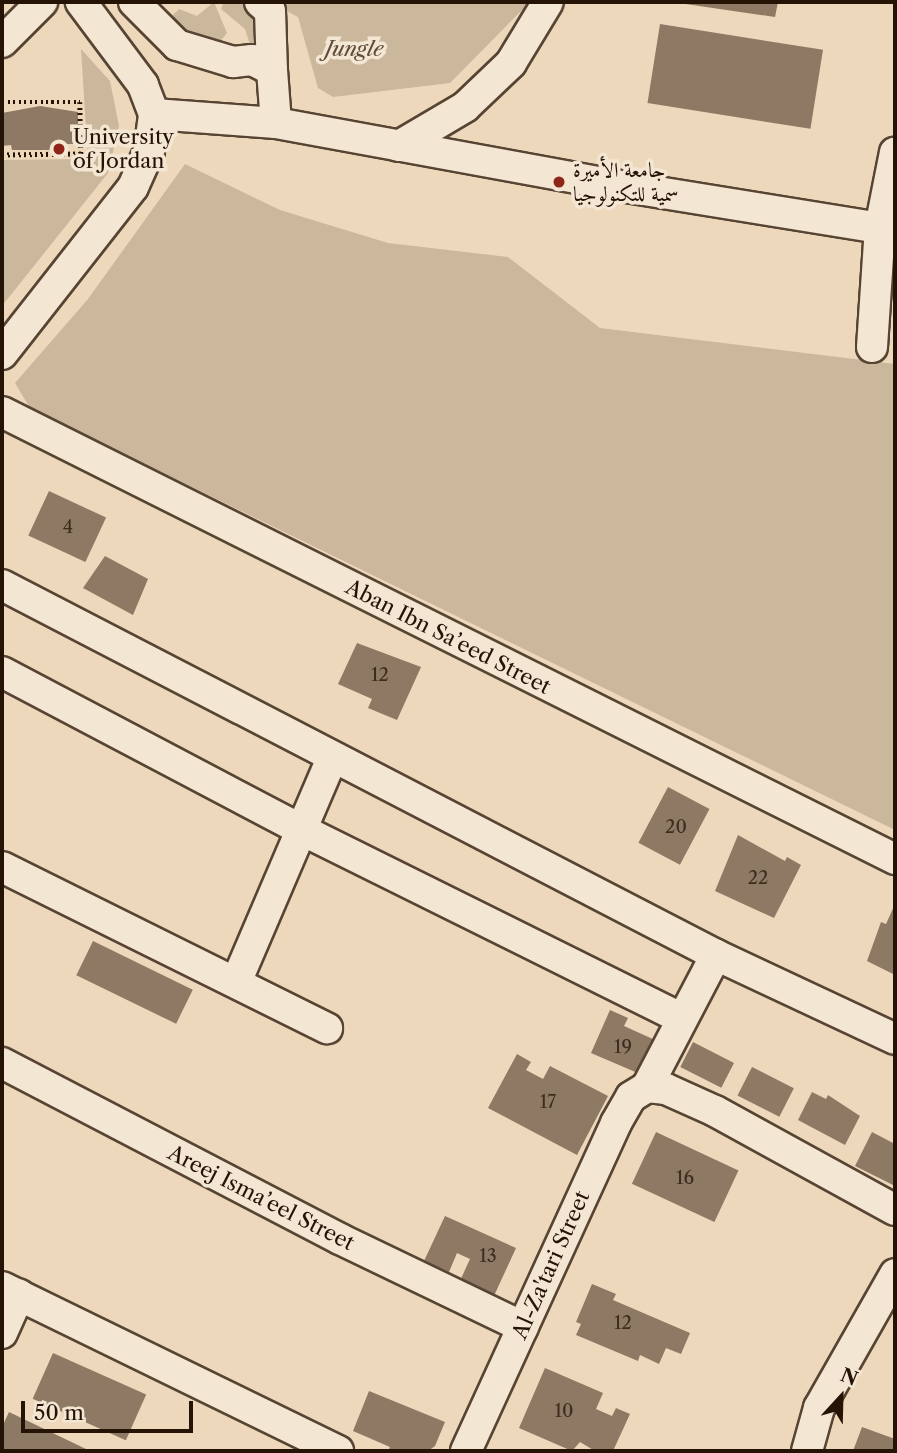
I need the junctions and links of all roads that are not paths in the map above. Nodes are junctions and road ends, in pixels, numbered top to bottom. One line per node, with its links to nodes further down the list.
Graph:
1 (42, 2): 6 (street)
2 (81, 2): 8 (street)
3 (134, 2): 7 (street)
4 (260, 2): 7 (street)
5 (548, 2): 10 (street)
6 (2, 42)
7 (272, 70): 9 (street)
8 (153, 114): 9 (street); 14 (street)
9 (276, 122): 10 (street)
10 (399, 146): 12 (street)
11 (895, 152): 12 (street)
12 (880, 228): 13 (street)
13 (872, 346)
14 (2, 354)
15 (2, 412): 20 (street, Aban Ibn Sa’eed Street)
16 (2, 585): 18 (street)
17 (2, 671): 19 (street)
18 (331, 758): 19 (street); 22 (street)
19 (302, 830): 23 (street); 24 (street)
20 (895, 859)
21 (2, 867): 23 (street)
22 (716, 955): 24 (street, Al-Za'tari Street); 26 (street)
23 (237, 980): 25 (street)
24 (681, 1018): 28 (street, Al-Za'tari Street)
25 (327, 1028)
26 (895, 1039)
27 (2, 1063): 32 (street, Areej Isma’eel Street)
28 (647, 1087): 29 (street); 32 (street, Al-Za'tari Street)
29 (895, 1210)
30 (895, 1274): 36 (street)
31 (10, 1291): 33 (street); 34 (street)
32 (523, 1327): 35 (street, Al-Za'tari Street)
33 (2, 1333)
34 (338, 1451)
35 (466, 1451)
36 (807, 1451)

